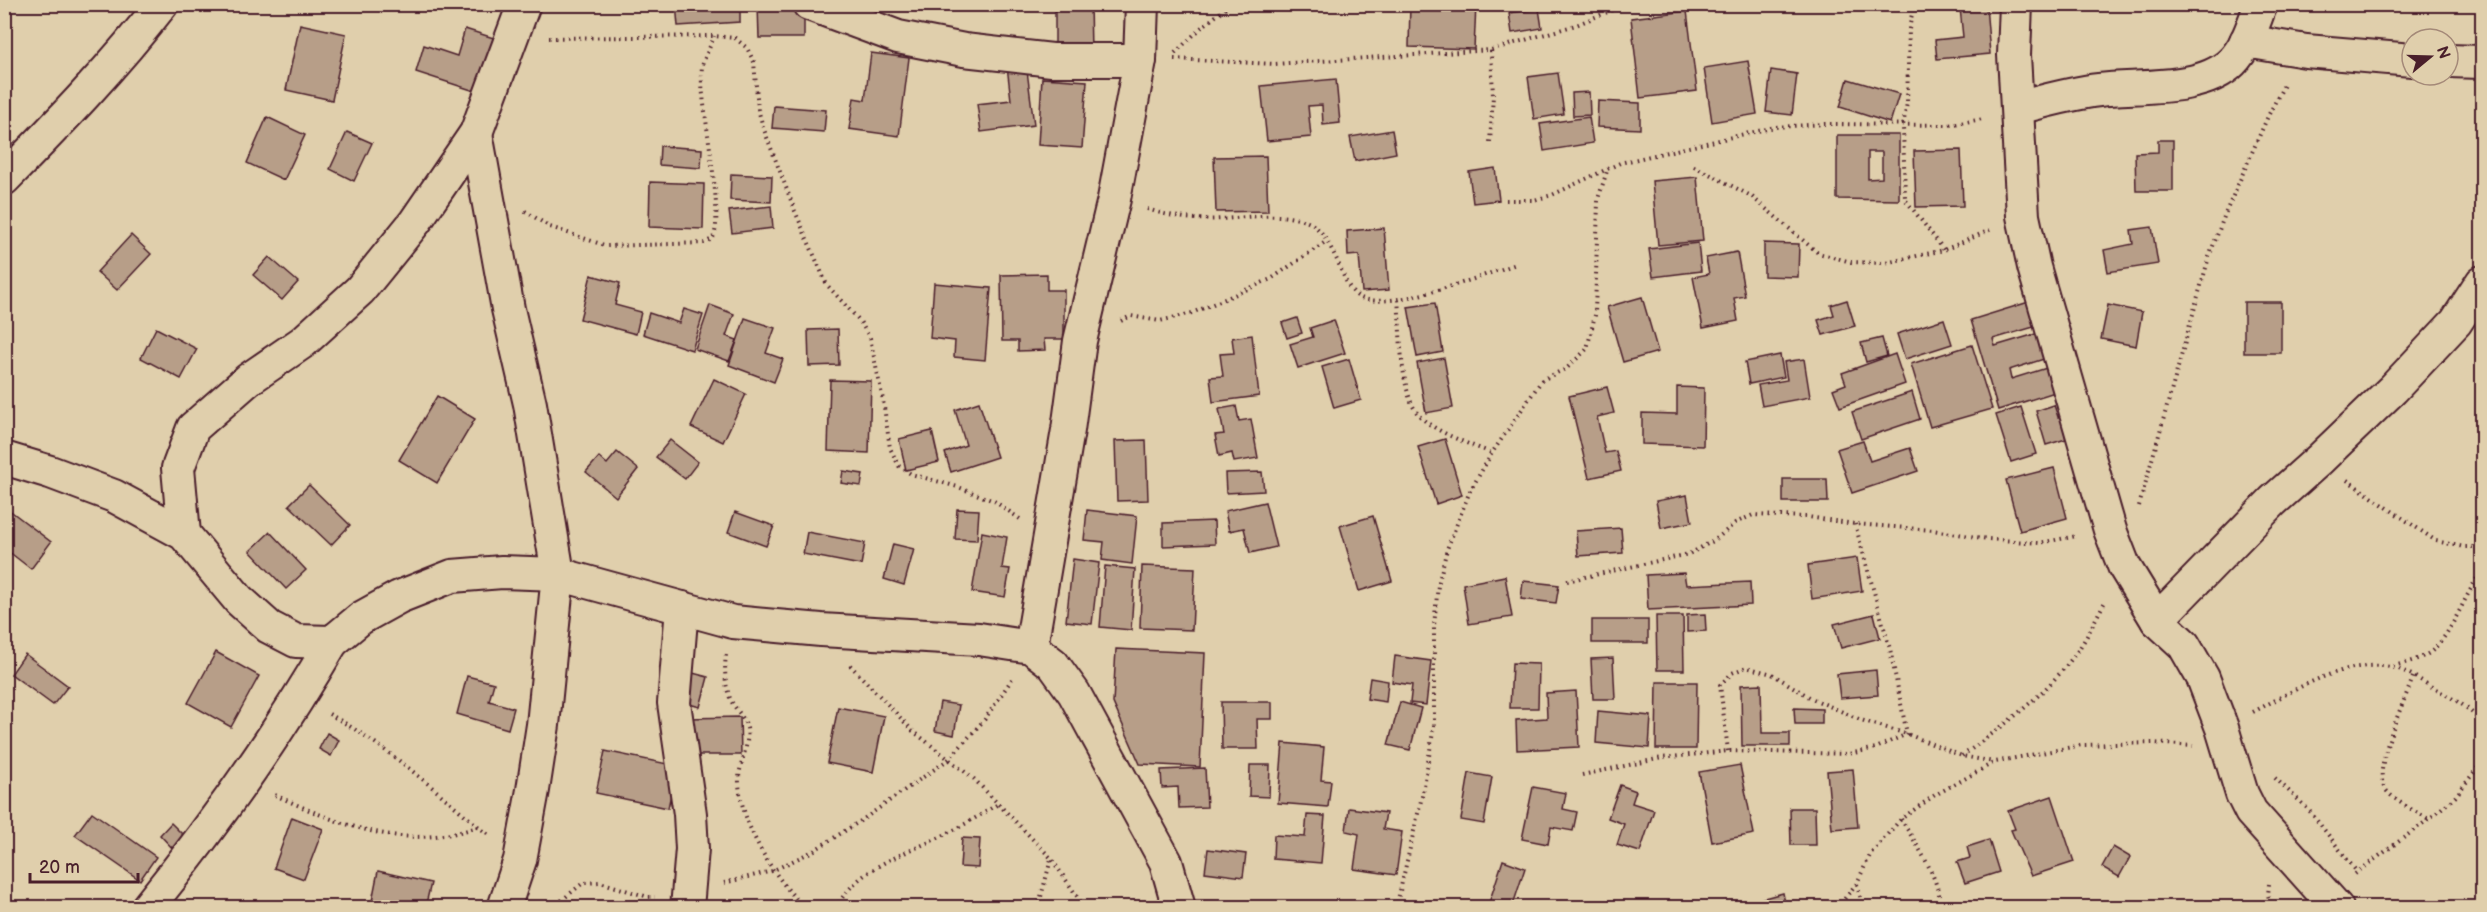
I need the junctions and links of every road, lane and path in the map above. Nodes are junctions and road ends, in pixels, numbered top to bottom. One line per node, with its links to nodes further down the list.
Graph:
1 (162, 4): 25 (street)
2 (524, 4): 11 (street)
3 (809, 4): 16 (street)
4 (1142, 4): 16 (street)
5 (1231, 4): 13 (path)
6 (1627, 4): 13 (path)
7 (1914, 4): 20 (path)
8 (2016, 4): 19 (street)
9 (2262, 4): 12 (street)
10 (714, 36): 11 (path); 26 (path); 43 (path)
11 (512, 38): 21 (street)
12 (2246, 41): 14 (street); 19 (street)
13 (1491, 50): 22 (path)
14 (2306, 51): 15 (street); 39 (path)
15 (2400, 59)
16 (1140, 60): 27 (street)
17 (2460, 61): 18 (street)
18 (2482, 62)
19 (2018, 108): 20 (path); 29 (street)
20 (1903, 126): 24 (path); 31 (path)
21 (476, 133): 26 (street); 42 (street)
22 (1490, 142)
23 (1694, 166): 31 (path)
24 (1608, 168): 28 (path); 36 (path)
25 (4, 179)
26 (484, 185): 47 (street)
27 (1114, 200): 30 (path); 35 (street)
28 (1506, 200)
29 (2023, 216): 31 (path); 41 (street)
30 (1327, 241): 34 (path); 35 (path)
31 (1944, 250)
32 (1516, 264): 34 (path)
33 (2482, 282): 38 (street)
34 (1398, 300): 36 (path)
35 (1080, 341): 43 (street)
36 (1492, 453): 88 (path)
37 (4, 458): 42 (street)
38 (2319, 460): 44 (path); 50 (street)
39 (2138, 511)
40 (1855, 524): 41 (path); 48 (path); 60 (path)
41 (2110, 530): 45 (street)
42 (184, 534): 53 (street)
43 (1048, 539): 54 (street)
44 (2482, 547)
45 (2124, 566): 50 (street); 62 (path)
46 (2482, 571): 55 (path)
47 (558, 574): 49 (street); 53 (street); 74 (street)
48 (1567, 581)
49 (682, 608): 51 (street); 78 (street)
50 (2157, 620): 59 (street)
51 (733, 622): 52 (street); 75 (path)
52 (821, 630): 54 (street); 64 (path)
53 (332, 642): 57 (street)
54 (1031, 647): 64 (path); 87 (street)
55 (2391, 667): 56 (path); 59 (path)
56 (2413, 677): 58 (path); 71 (path)
57 (300, 698): 68 (street); 72 (path)
58 (2482, 725)
59 (2222, 728): 63 (street)
60 (1907, 734): 61 (path); 61 (path); 62 (path)
61 (1728, 751): 67 (path)
62 (1962, 756): 65 (path)
63 (2229, 758): 65 (path); 76 (path); 79 (street)
64 (949, 759): 69 (path); 75 (path)
65 (1995, 762): 70 (path)
66 (2482, 762): 71 (path)
67 (1582, 775)
68 (242, 780): 72 (path); 80 (street)
69 (998, 804): 73 (path); 84 (path)
70 (1901, 819): 77 (path); 91 (path)
71 (2429, 819): 76 (path)
72 (479, 827): 74 (path)
73 (1051, 858): 85 (path); 86 (path)
74 (520, 860): 81 (street)
75 (772, 871): 78 (path); 83 (path)
76 (2357, 872): 79 (path)
77 (1857, 883): 89 (path); 90 (path)
78 (688, 900): 82 (path)
79 (2331, 902)
80 (147, 908)
81 (504, 908)
82 (552, 908)
83 (805, 908)
84 (836, 908)
85 (1038, 908)
86 (1084, 908)
87 (1179, 908)
88 (1396, 908)
89 (1837, 908)
90 (1863, 908)
91 (1941, 908)

